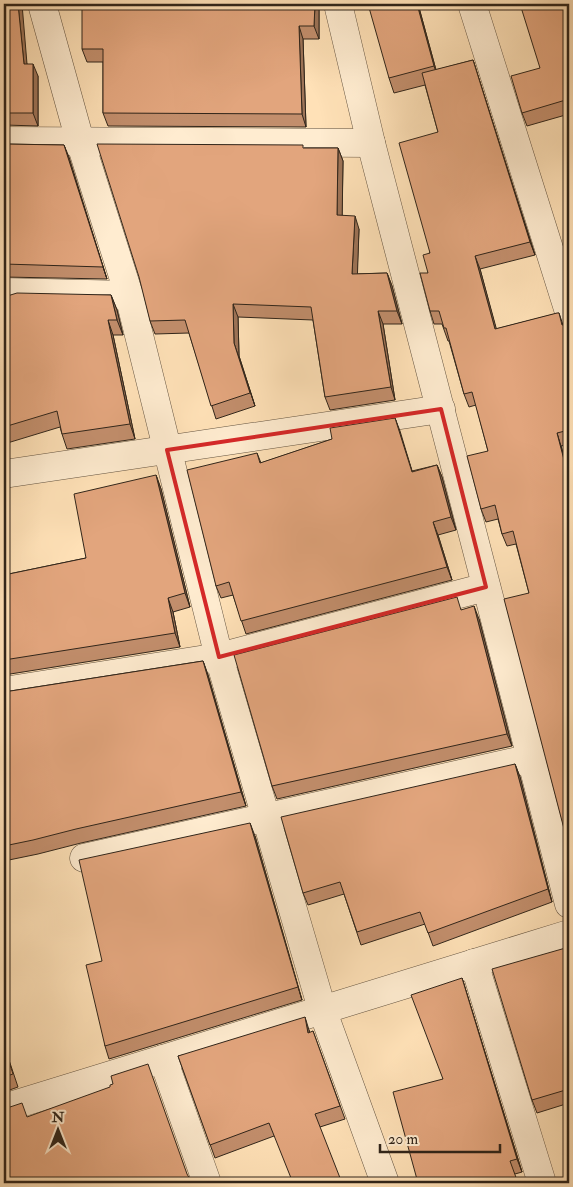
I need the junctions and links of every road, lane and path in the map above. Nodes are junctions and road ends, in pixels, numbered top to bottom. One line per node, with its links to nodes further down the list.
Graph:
1 (42, 4): 5 (street)
2 (338, 4): 6 (street)
3 (472, 4): 9 (street)
4 (4, 141): 5 (street)
5 (80, 141): 6 (street); 8 (street)
6 (371, 143): 10 (street)
7 (4, 292): 8 (street)
8 (128, 295): 11 (street)
9 (569, 312)
10 (441, 409): 11 (street); 13 (street)
11 (167, 450): 12 (street); 14 (street)
12 (4, 474)
13 (486, 587): 14 (street); 16 (street)
14 (219, 657): 15 (street); 17 (street)
15 (4, 691)
16 (532, 758): 17 (street); 19 (street)
17 (267, 817): 18 (street); 22 (street)
18 (84, 858)
19 (569, 904)
20 (569, 934): 21 (street)
21 (474, 963): 22 (street); 27 (street)
22 (322, 1009): 23 (street); 26 (street)
23 (164, 1058): 24 (street); 25 (street)
24 (4, 1108)
25 (207, 1183)
26 (385, 1183)
27 (542, 1183)

